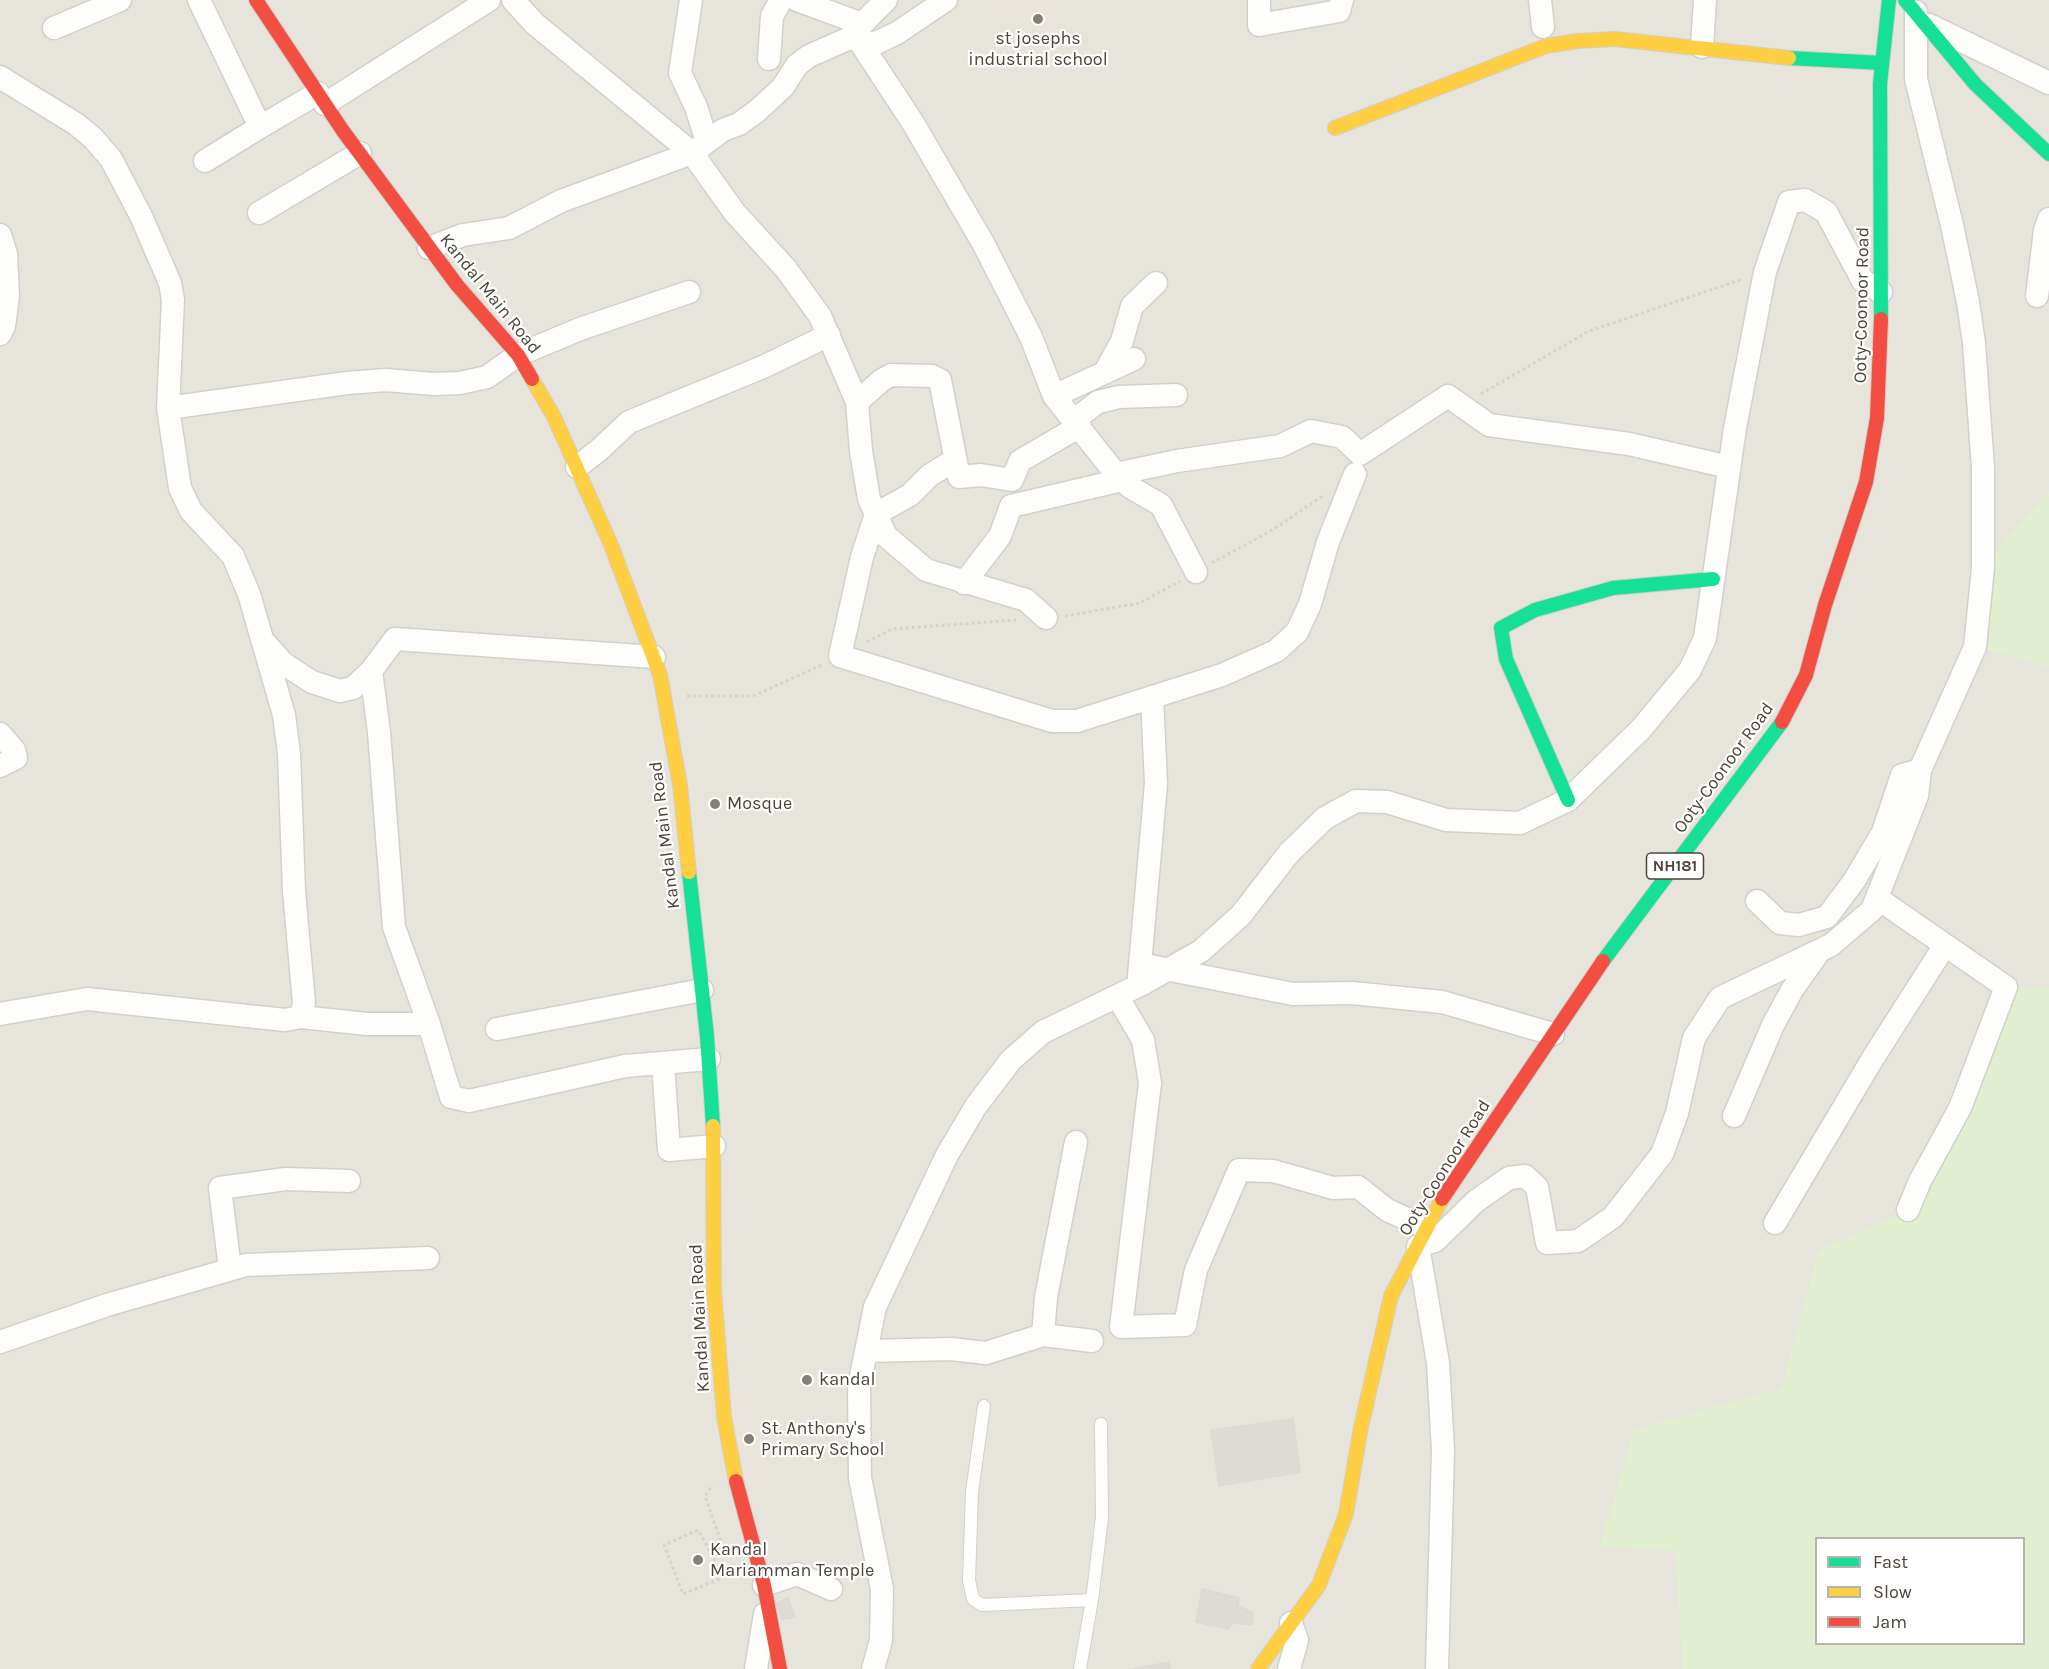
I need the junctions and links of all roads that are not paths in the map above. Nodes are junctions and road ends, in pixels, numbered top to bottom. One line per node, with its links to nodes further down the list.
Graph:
1 (120, 0): 18 (street)
2 (199, 0): 26 (street)
3 (256, 0): 25 (main road, Kandal Main Road)
4 (489, 0): 25 (street)
5 (513, 0): 28 (street)
6 (781, 0): 21 (street)
7 (797, 0): 19 (street)
8 (886, 0): 19 (street)
9 (946, 0): 19 (street)
10 (1259, 0): 11 (street)
11 (1342, 0)
12 (1540, 0): 17 (street)
13 (1705, 0): 20 (street)
14 (1888, 0): 22 (main road, Ooty-Coonoor Road / NH181)
15 (692, 2): 28 (street)
16 (1916, 12): 24 (street); 30 (main road); 66 (street)
17 (1543, 27)
18 (54, 28)
19 (858, 34): 28 (street); 46 (street)
20 (1702, 47): 22 (main road); 27 (main road)
21 (769, 58)
22 (1882, 63): 38 (main road, Ooty-Coonoor Road / NH181)
23 (0, 77): 48 (street)
24 (2049, 83)
25 (322, 98): 26 (street); 29 (main road, Kandal Main Road)
26 (260, 127): 31 (street)
27 (1335, 128)
28 (700, 147): 35 (street); 41 (street)
29 (360, 153): 32 (street); 35 (main road, Kandal Main Road)
30 (2049, 154)
31 (205, 161)
32 (259, 213)
33 (2049, 219): 39 (street)
34 (0, 235): 40 (street)
35 (429, 248): 42 (main road, Kandal Main Road)
36 (1156, 283): 44 (street)
37 (689, 292): 42 (street)
38 (1881, 292): 52 (street); 80 (main road, Ooty-Coonoor Road / NH181)
39 (2037, 296)
40 (0, 334)
41 (829, 335): 47 (street); 51 (street)
42 (518, 355): 48 (street); 51 (main road, Kandal Main Road)
43 (1134, 359): 44 (street)
44 (1105, 372): 46 (street)
45 (1176, 395): 49 (street)
46 (1054, 396): 49 (street)
47 (857, 402): 50 (street); 55 (street)
48 (168, 408): 60 (street)
49 (1077, 423): 50 (street); 54 (street)
50 (956, 460): 55 (street)
51 (577, 467): 61 (main road, Kandal Main Road)
52 (1729, 467): 54 (street); 57 (street)
53 (1355, 474): 63 (street)
54 (1119, 477): 56 (street); 58 (street)
55 (876, 514): 58 (street); 63 (street)
56 (1196, 572)
57 (1713, 579): 67 (street); 67 (main road)
58 (964, 582): 59 (street)
59 (1046, 618)
60 (260, 637): 62 (street); 77 (street)
61 (654, 657): 62 (street); 74 (main road, Kandal Main Road)
62 (371, 671): 78 (street)
63 (1152, 697): 73 (street)
64 (0, 734): 65 (street)
65 (0, 766)
66 (1920, 770): 68 (street); 69 (street)
67 (1568, 800): 72 (street)
68 (1877, 898): 70 (street); 71 (street)
69 (1757, 901)
70 (1945, 945): 87 (street); 88 (street)
71 (1820, 951): 83 (street); 89 (street)
72 (1167, 970): 73 (street); 80 (street)
73 (1139, 975): 75 (street)
74 (702, 990): 79 (street); 81 (main road, Kandal Main Road)
75 (1117, 996): 89 (street); 95 (street)
76 (0, 1014): 77 (street)
77 (301, 1017): 78 (street)
78 (429, 1024): 82 (street)
79 (497, 1029)
80 (1553, 1034): 89 (main road, Ooty-Coonoor Road / NH181)
81 (709, 1059): 82 (street); 85 (main road, Kandal Main Road)
82 (663, 1063): 85 (street)
83 (1734, 1116)
84 (1076, 1142): 92 (street)
85 (714, 1146): 99 (main road, Kandal Main Road)
86 (349, 1181): 91 (street)
87 (1908, 1210)
88 (1775, 1223)
89 (1422, 1237): 101 (main road, Ooty-Coonoor Road / NH181); 110 (street)
90 (428, 1258): 91 (street)
91 (230, 1269): 94 (street)
92 (1043, 1335): 93 (street); 95 (street)
93 (1092, 1341)
94 (0, 1342)
95 (866, 1351): 102 (street)
96 (984, 1406): 100 (lane)
97 (1101, 1424): 100 (lane)
98 (831, 1589): 99 (street)
99 (765, 1592): 103 (street); 104 (main road, Kandal Main Road)
100 (1092, 1600): 107 (lane)
101 (1292, 1623): 108 (main road, Ooty-Coonoor Road / NH181); 109 (street)
102 (881, 1640): 105 (street); 106 (street)
103 (756, 1669)
104 (780, 1669)
105 (860, 1669)
106 (873, 1669)
107 (1080, 1669)
108 (1258, 1669)
109 (1289, 1669)
110 (1437, 1669)

